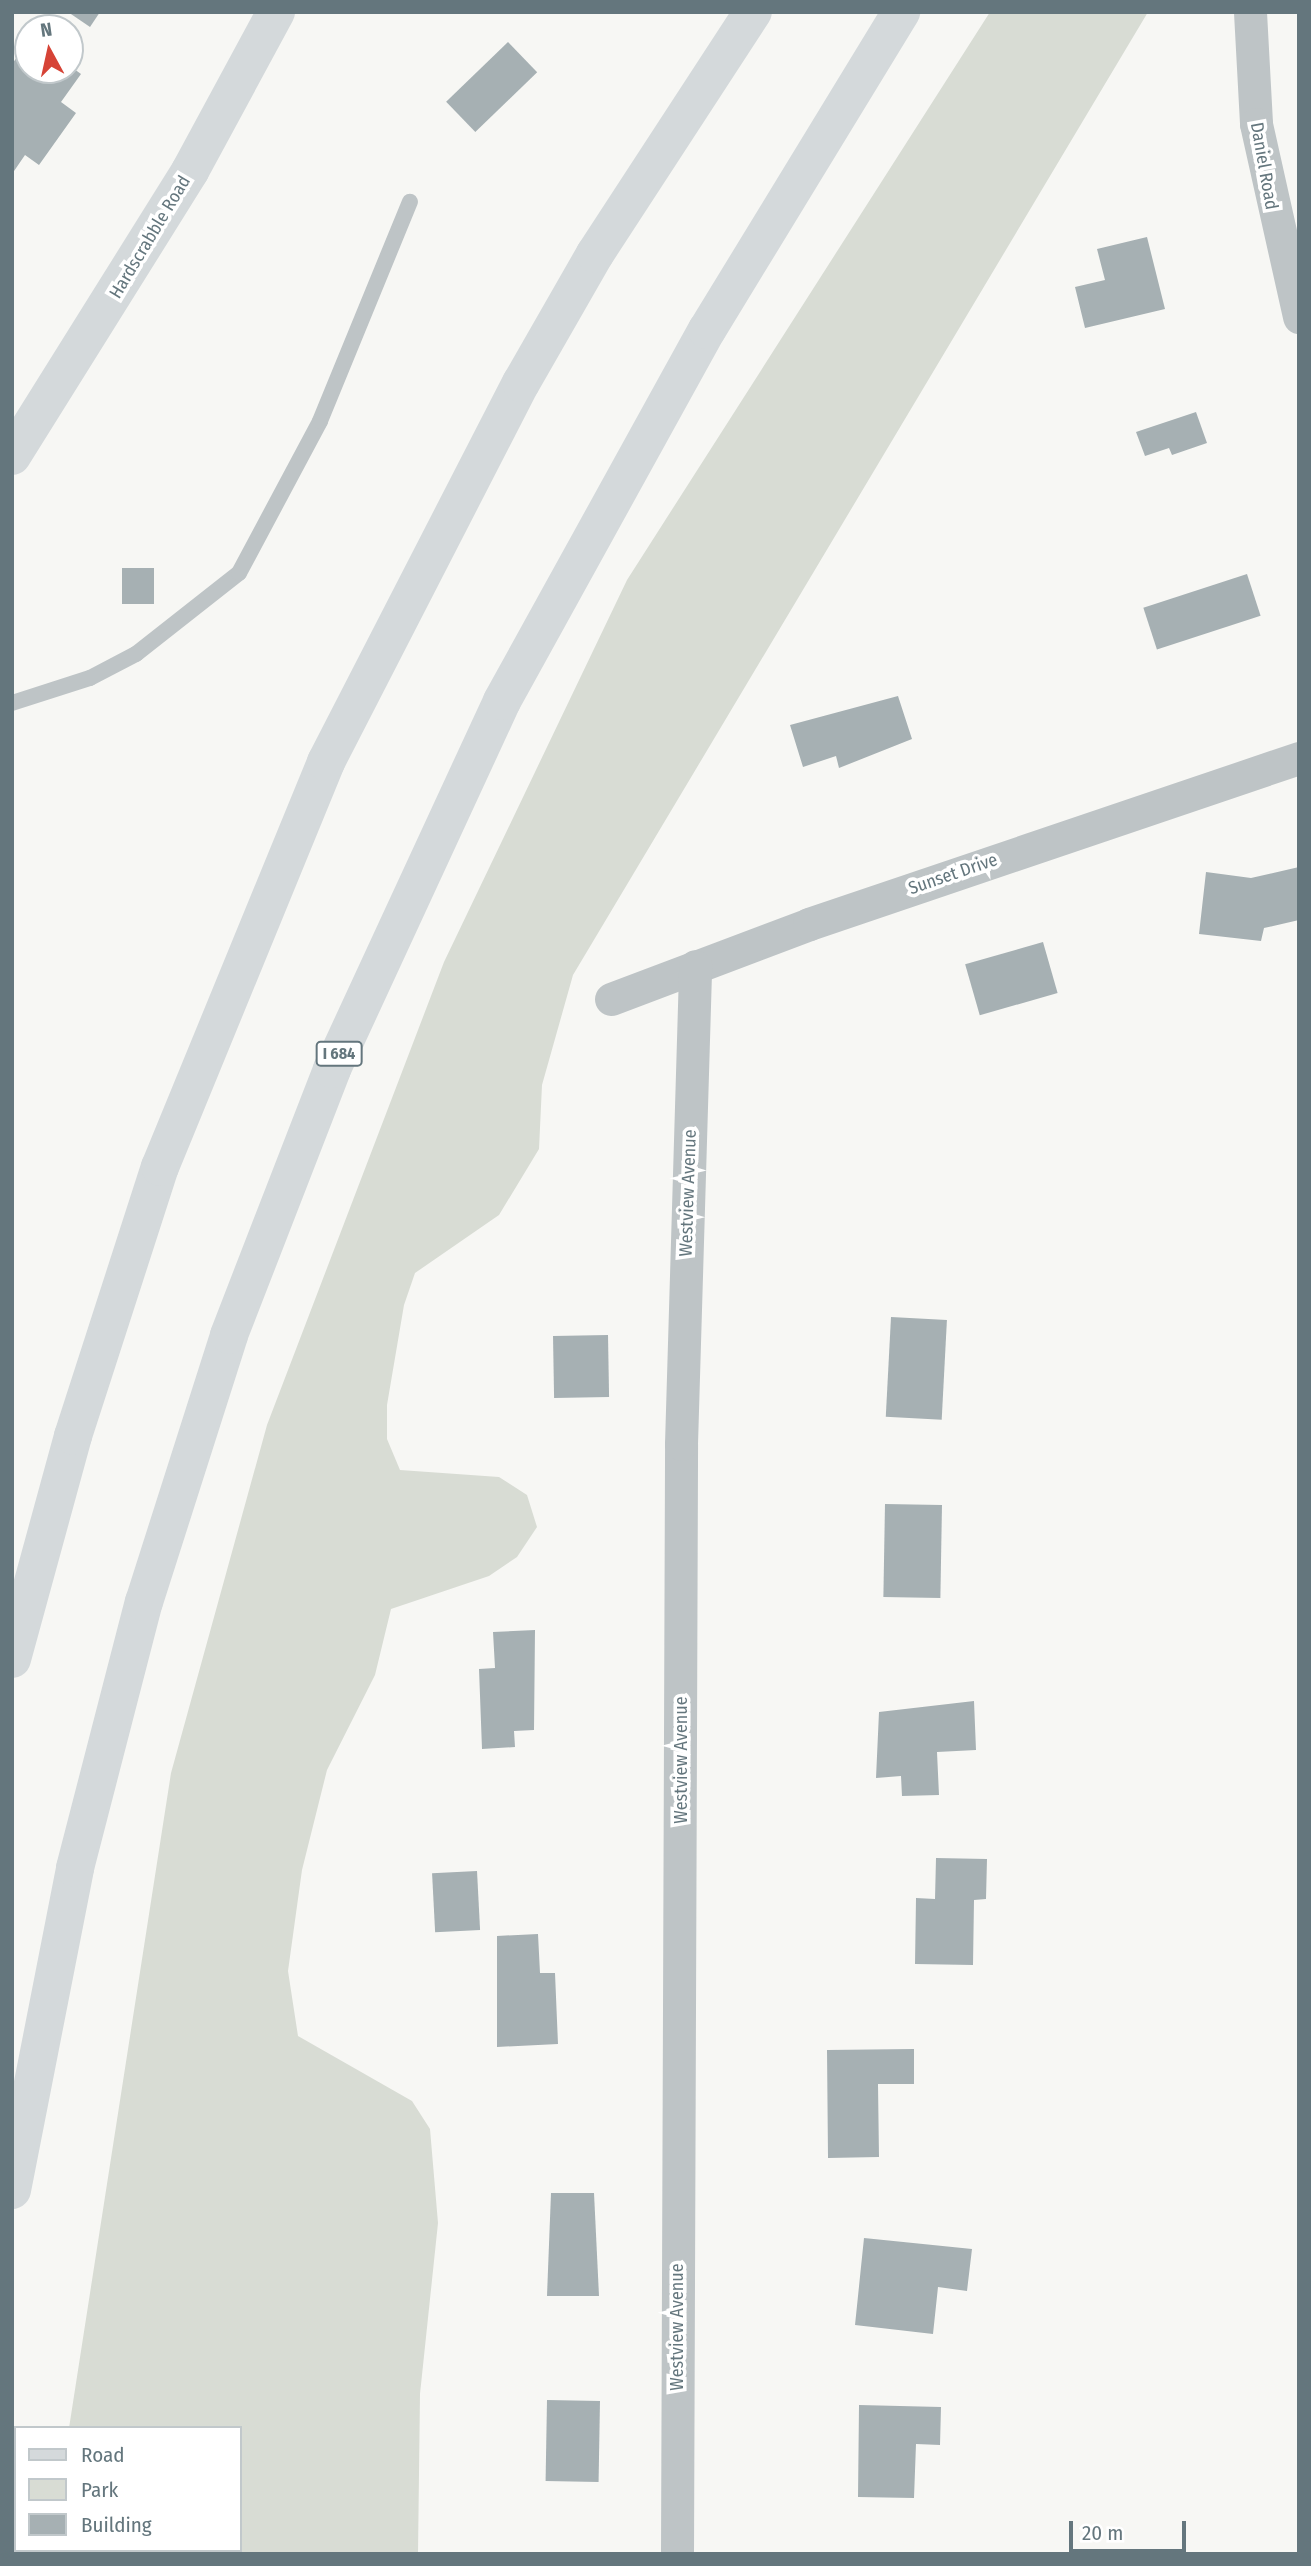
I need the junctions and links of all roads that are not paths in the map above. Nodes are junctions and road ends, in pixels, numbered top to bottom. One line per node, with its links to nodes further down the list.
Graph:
1 (276, 12): 7 (main road, Hardscrabble Road)
2 (753, 12): 12 (main road)
3 (901, 12): 13 (main road, I 684)
4 (1250, 12): 6 (street, Daniel Road)
5 (410, 202): 8 (lane)
6 (1299, 317)
7 (12, 456)
8 (12, 704)
9 (1299, 758): 10 (street, Sunset Drive)
10 (695, 965): 11 (street, Sunset Drive); 14 (street, Westview Avenue)
11 (611, 999)
12 (12, 1659)
13 (12, 2190)
14 (677, 2554)

